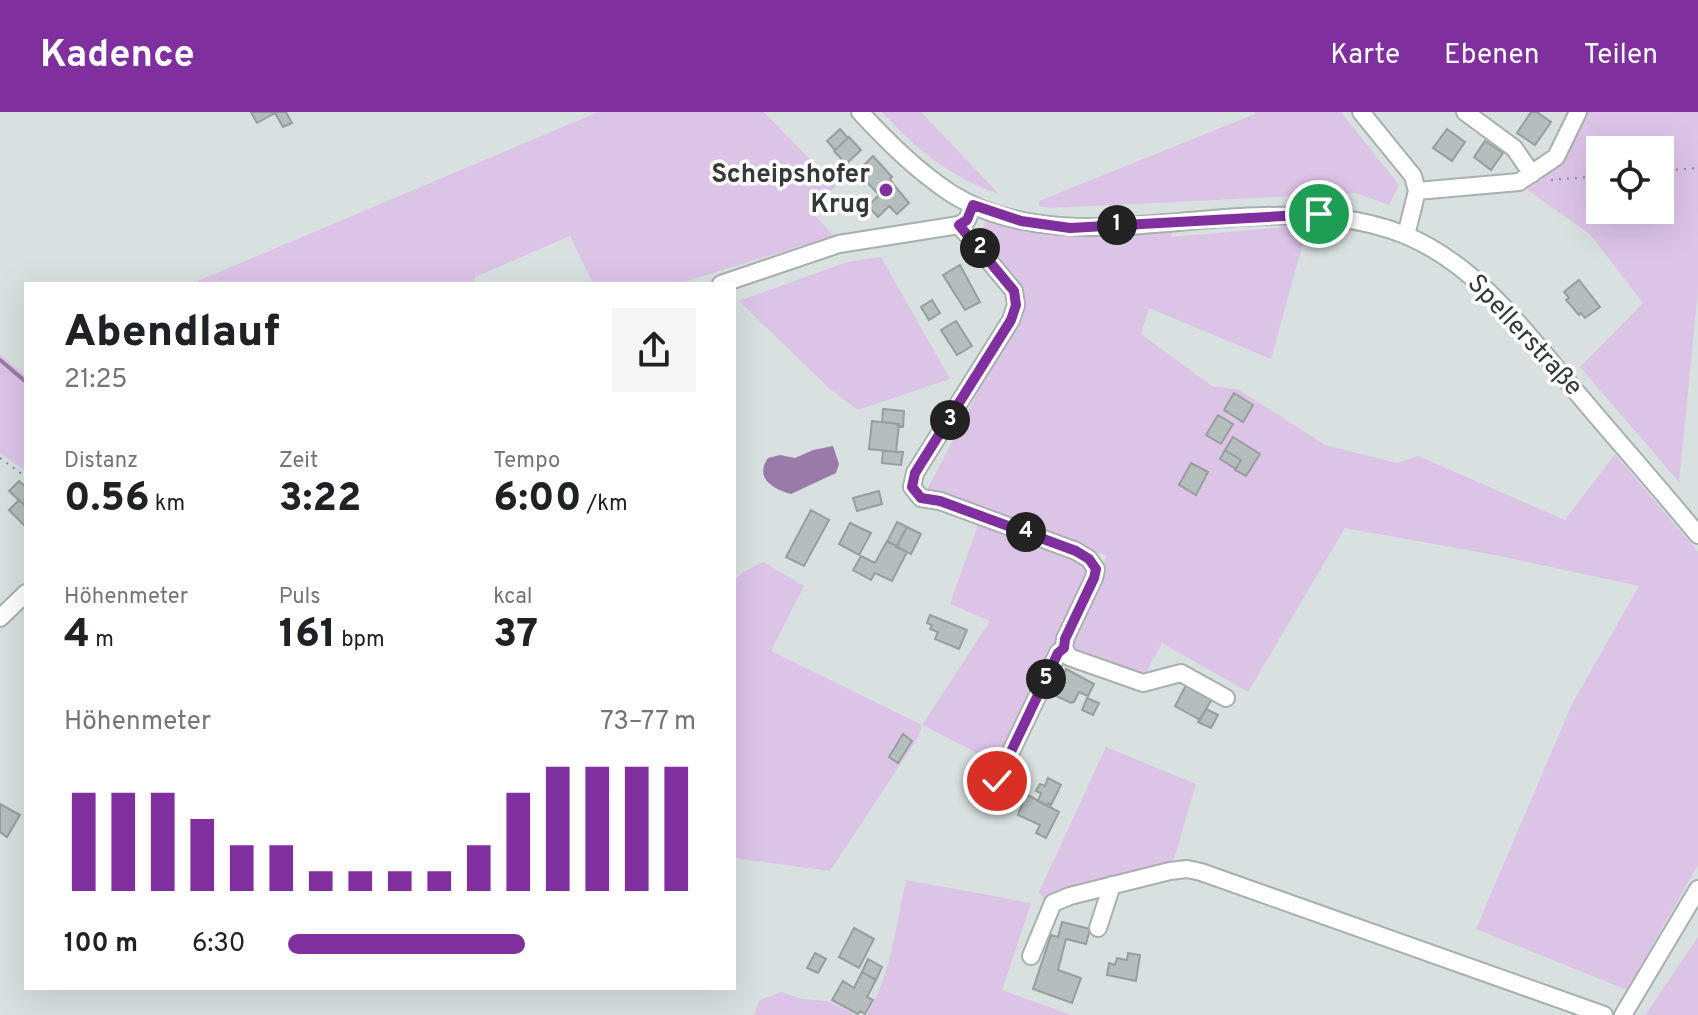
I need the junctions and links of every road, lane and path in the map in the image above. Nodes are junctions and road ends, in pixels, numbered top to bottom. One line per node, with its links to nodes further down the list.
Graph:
1 (860, 112): 10 (street, Spellerstraße)
2 (1361, 112): 9 (street)
3 (1465, 112): 7 (street)
4 (1578, 112): 7 (street)
5 (1698, 168): 6 (path)
6 (1674, 170)
7 (1532, 174): 8 (path); 9 (street)
8 (1586, 177)
9 (1417, 191): 12 (street)
10 (973, 205): 11 (street); 12 (street, Spellerstraße)
11 (959, 225): 13 (street); 19 (street)
12 (1406, 235): 16 (street, Spellerstraße)
13 (727, 282)
14 (0, 458): 15 (path)
15 (24, 476)
16 (1698, 535)
17 (24, 595): 18 (street)
18 (0, 618)
19 (1064, 648): 20 (street); 21 (street)
20 (1226, 698)
21 (997, 781)
22 (1112, 885): 24 (street); 25 (street); 26 (street)
23 (1698, 889): 27 (street)
24 (1098, 928)
25 (1031, 956)
26 (1604, 1015)
27 (1623, 1015)

